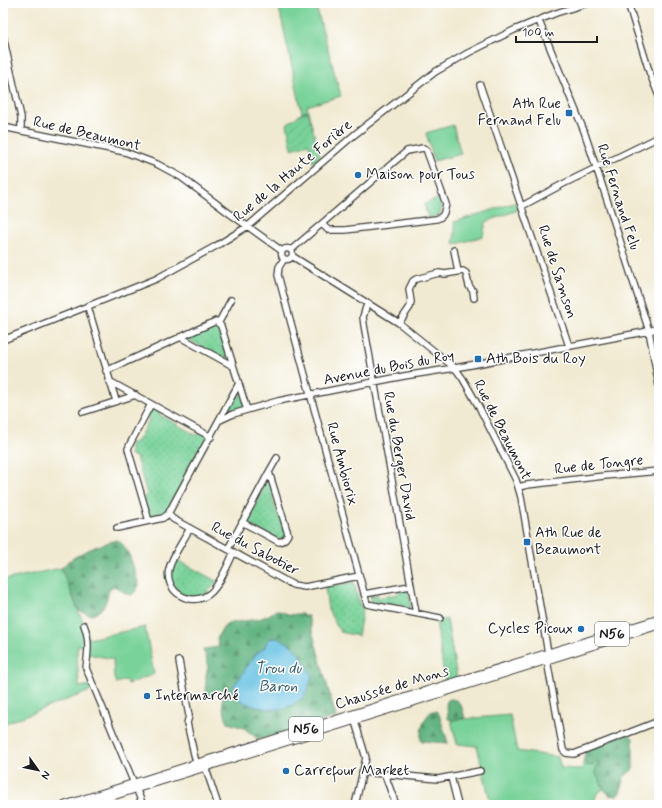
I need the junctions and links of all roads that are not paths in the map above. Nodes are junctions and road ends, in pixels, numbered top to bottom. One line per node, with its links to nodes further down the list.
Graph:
1 (588, 3): 3 (street, Rue de la Haute Forière)
2 (628, 3): 6 (street)
3 (539, 21): 10 (street, Rue Fernand Felu); 13 (street, Rue de la Haute Forière)
4 (3, 36): 8 (street)
5 (480, 85): 11 (street, Rue de Samson)
6 (659, 96)
7 (3, 127): 8 (street, Rue de Beaumont)
8 (21, 131): 13 (street, Rue de Beaumont)
9 (659, 137): 10 (street)
10 (596, 168): 11 (street); 26 (street, Rue Fernand Felu)
11 (522, 206): 29 (street, Rue de Samson)
12 (322, 224): 12 (street); 16 (street)
13 (248, 226): 15 (street, Rue de Beaumont); 22 (street, Rue de la Haute Forière)
14 (454, 250): 18 (street)
15 (282, 251): 16 (street); 17 (street)
16 (291, 253): 17 (street); 21 (street, Rue de Beaumont)
17 (284, 259): 38 (street, Rue Ambiorix)
18 (458, 272): 19 (street); 24 (street)
19 (474, 298)
20 (231, 300): 23 (street)
21 (367, 304): 24 (street, Rue de Beaumont); 34 (street, Rue du Berger David)
22 (88, 307): 28 (street, Rue de la Haute Forière); 32 (street)
23 (219, 322): 27 (street); 30 (street)
24 (399, 323): 31 (street, Rue de Beaumont)
25 (659, 328): 26 (street, Avenue du Bois du Roy)
26 (649, 331): 29 (street, Avenue du Bois du Roy); 36 (street, Rue Fernand Felu)
27 (180, 337): 30 (street); 32 (street)
28 (3, 340)
29 (568, 346): 31 (street, Avenue du Bois du Roy)
30 (233, 366): 35 (street)
31 (454, 368): 34 (street, Avenue du Bois du Roy); 48 (street, Rue de Beaumont)
32 (106, 371): 33 (street)
33 (110, 381): 37 (street); 39 (street)
34 (373, 383): 38 (street, Avenue du Bois du Roy); 56 (street, Rue du Berger David)
35 (238, 385): 41 (street); 43 (street)
36 (659, 386)
37 (136, 395): 39 (street); 40 (street)
38 (310, 396): 41 (street, Avenue du Bois du Roy); 55 (street, Rue Ambiorix)
39 (116, 401): 42 (street)
40 (151, 404): 44 (street); 50 (street)
41 (247, 410): 43 (street, Avenue du Bois du Roy)
42 (83, 412)
43 (220, 420): 44 (street)
44 (211, 437): 49 (street)
45 (277, 458): 47 (street)
46 (659, 471): 48 (street, Rue de Tongre)
47 (269, 472): 51 (street); 51 (street)
48 (518, 488): 63 (street, Rue de Beaumont)
49 (168, 514): 50 (street); 53 (street, Rue du Sabotier)
50 (149, 521): 52 (street)
51 (242, 522): 54 (street)
52 (117, 528)
53 (190, 528): 54 (street, Rue du Sabotier); 54 (street)
54 (231, 551): 55 (street, Rue du Sabotier)
55 (359, 576): 57 (street, Rue Ambiorix)
56 (410, 586): 57 (street); 58 (street, Rue du Berger David)
57 (364, 594): 58 (street)
58 (416, 613): 59 (street)
59 (440, 618)
60 (659, 619): 63 (main road, Chaussée de Mons / N56)
61 (84, 625): 72 (street)
62 (659, 625): 63 (main road, Chaussée de Mons / N56)
63 (547, 656): 65 (main road, Chaussée de Mons / N56); 66 (street, Rue de Beaumont)
64 (179, 661): 67 (street)
65 (354, 718): 67 (main road, Chaussée de Mons / N56); 69 (street)
66 (659, 721)
67 (201, 765): 72 (main road, Chaussée de Mons / N56); 76 (street)
68 (480, 771): 71 (street)
69 (362, 772): 70 (street); 77 (street)
70 (385, 775): 71 (street); 78 (street)
71 (451, 777): 79 (street)
72 (136, 786): 73 (main road, Chaussée de Mons / N56); 74 (main road, Chaussée de Mons / N56); 75 (street)
73 (65, 805)
74 (84, 805)
75 (143, 805)
76 (218, 805)
77 (355, 805)
78 (396, 805)
79 (458, 805)

